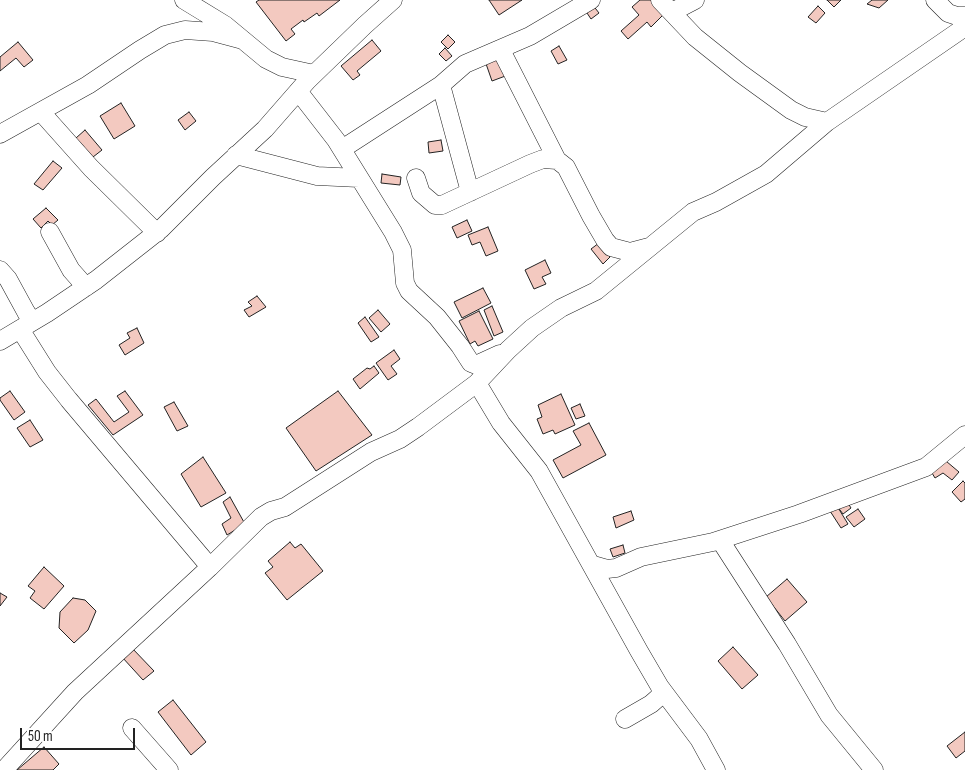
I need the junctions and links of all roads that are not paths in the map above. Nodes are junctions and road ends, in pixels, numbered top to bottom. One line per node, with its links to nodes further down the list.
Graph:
1 (184, 0): 8 (street)
2 (394, 0): 10 (street)
3 (591, 0): 9 (street)
4 (695, 0): 6 (street)
5 (935, 0): 7 (street)
6 (666, 6): 14 (street)
7 (963, 29): 14 (street)
8 (243, 40): 10 (street); 13 (street)
9 (501, 50): 11 (street); 18 (street)
10 (314, 74): 12 (street)
11 (441, 85): 16 (street); 21 (street)
12 (298, 92): 16 (street); 17 (street)
13 (41, 112): 15 (street); 23 (street)
14 (827, 122): 24 (street)
15 (0, 134)
16 (342, 150): 19 (street)
17 (236, 155): 19 (street); 23 (street)
18 (557, 160): 21 (street); 24 (street)
19 (360, 178): 29 (street)
20 (416, 178): 21 (street)
21 (470, 192)
22 (50, 232): 26 (street)
23 (156, 233): 26 (street)
24 (651, 247): 29 (street)
25 (0, 270): 27 (street)
26 (86, 287): 27 (street)
27 (26, 325): 28 (street); 34 (street)
28 (0, 341)
29 (508, 350): 30 (street)
30 (477, 384): 33 (street); 34 (street)
31 (965, 435): 32 (street)
32 (720, 540): 33 (street); 41 (street)
33 (593, 565): 35 (street)
34 (210, 567): 38 (street)
35 (660, 687): 36 (street); 40 (street)
36 (625, 719)
37 (132, 728): 39 (street)
38 (4, 770)
39 (169, 770)
40 (716, 770)
41 (874, 770)

